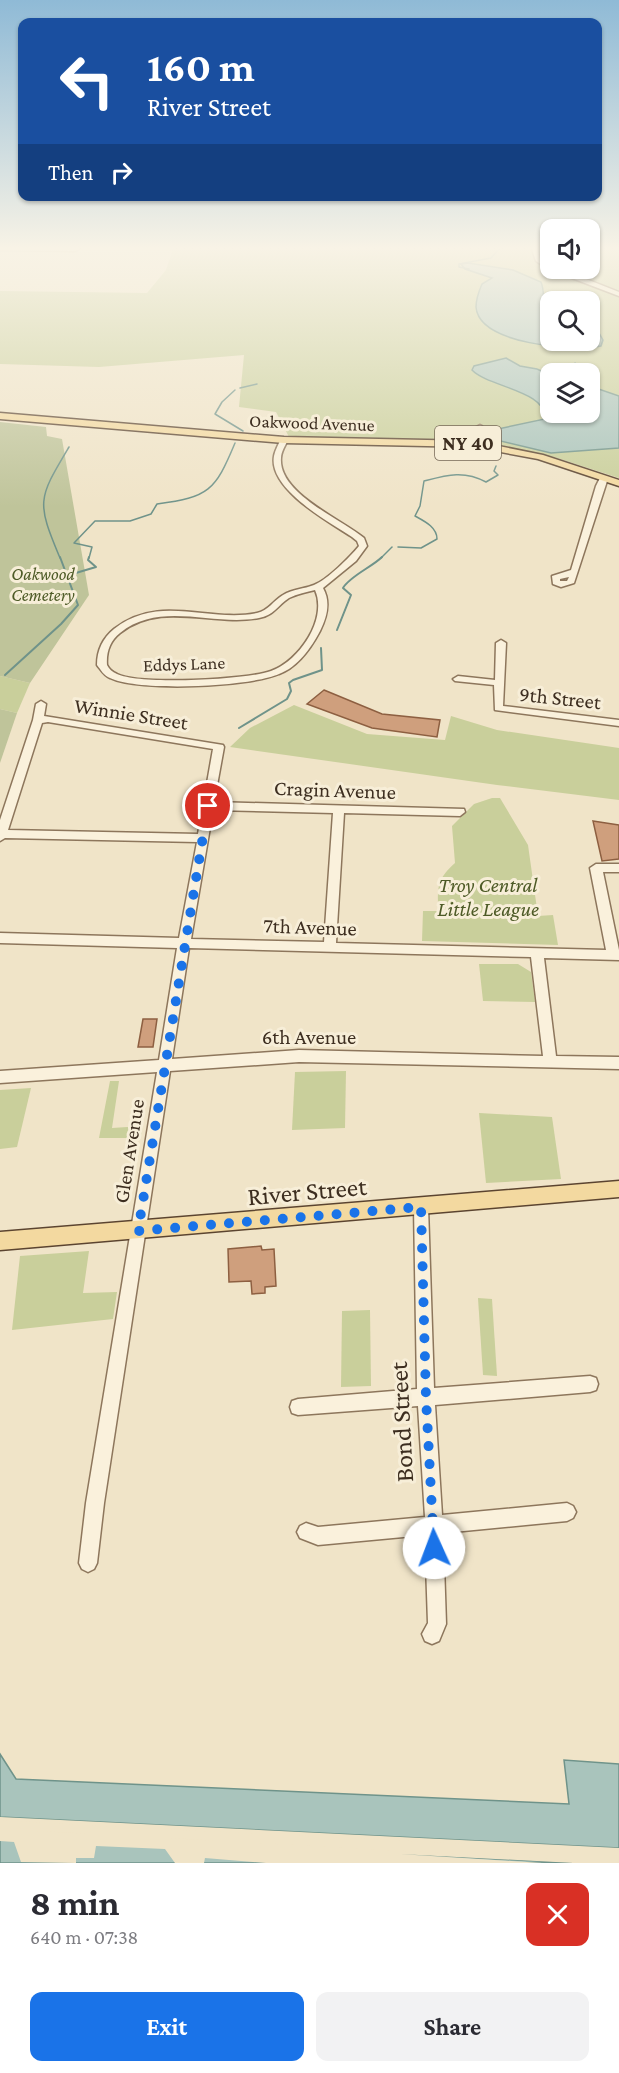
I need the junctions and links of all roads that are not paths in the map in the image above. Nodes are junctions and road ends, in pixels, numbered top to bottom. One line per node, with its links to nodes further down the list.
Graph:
1 (0, 416): 3 (main road, Oakwood Avenue / NY 40)
2 (480, 427): 4 (street)
3 (284, 440): 4 (main road, Oakwood Avenue / NY 40); 8 (street, Eddys Lane)
4 (451, 442): 5 (main road, Oakwood Avenue / NY 40)
5 (604, 478): 6 (main road, Oakwood Avenue / NY 40); 7 (street)
6 (619, 483)
7 (575, 572)
8 (318, 587): 8 (street, Eddys Lane)
9 (501, 643): 11 (street)
10 (458, 678): 11 (street)
11 (498, 682): 14 (street, 9th Street)
12 (40, 704): 13 (street)
13 (38, 720): 15 (street, Winnie Street); 19 (street)
14 (619, 723)
15 (219, 747): 16 (street, Glen Avenue)
16 (208, 806): 17 (street, Cragin Avenue); 20 (street, Glen Avenue)
17 (339, 810): 18 (street, Cragin Avenue); 24 (street)
18 (460, 813)
19 (1, 835): 20 (street)
20 (202, 838): 23 (street, Glen Avenue)
21 (619, 868): 26 (street)
22 (0, 938): 23 (street, 7th Avenue)
23 (184, 943): 24 (street, 7th Avenue); 29 (street, Glen Avenue)
24 (330, 947): 25 (street, 7th Avenue)
25 (537, 953): 26 (street, 7th Avenue); 27 (street)
26 (616, 955)
27 (550, 1062): 28 (street, 6th Avenue); 29 (street, 6th Avenue)
28 (619, 1063)
29 (166, 1064): 30 (street, 6th Avenue); 33 (street, Glen Avenue)
30 (0, 1077)
31 (619, 1189): 32 (main road, River Street)
32 (421, 1207): 33 (main road, River Street); 36 (street, Bond Street)
33 (138, 1231): 34 (main road, River Street); 41 (street, Glen Avenue)
34 (0, 1241)
35 (590, 1384): 36 (street)
36 (426, 1398): 37 (street); 39 (street, Bond Street)
37 (298, 1407)
38 (567, 1512): 39 (street)
39 (434, 1525): 40 (street); 42 (street, Bond Street)
40 (306, 1532)
41 (88, 1563)
42 (432, 1634)

